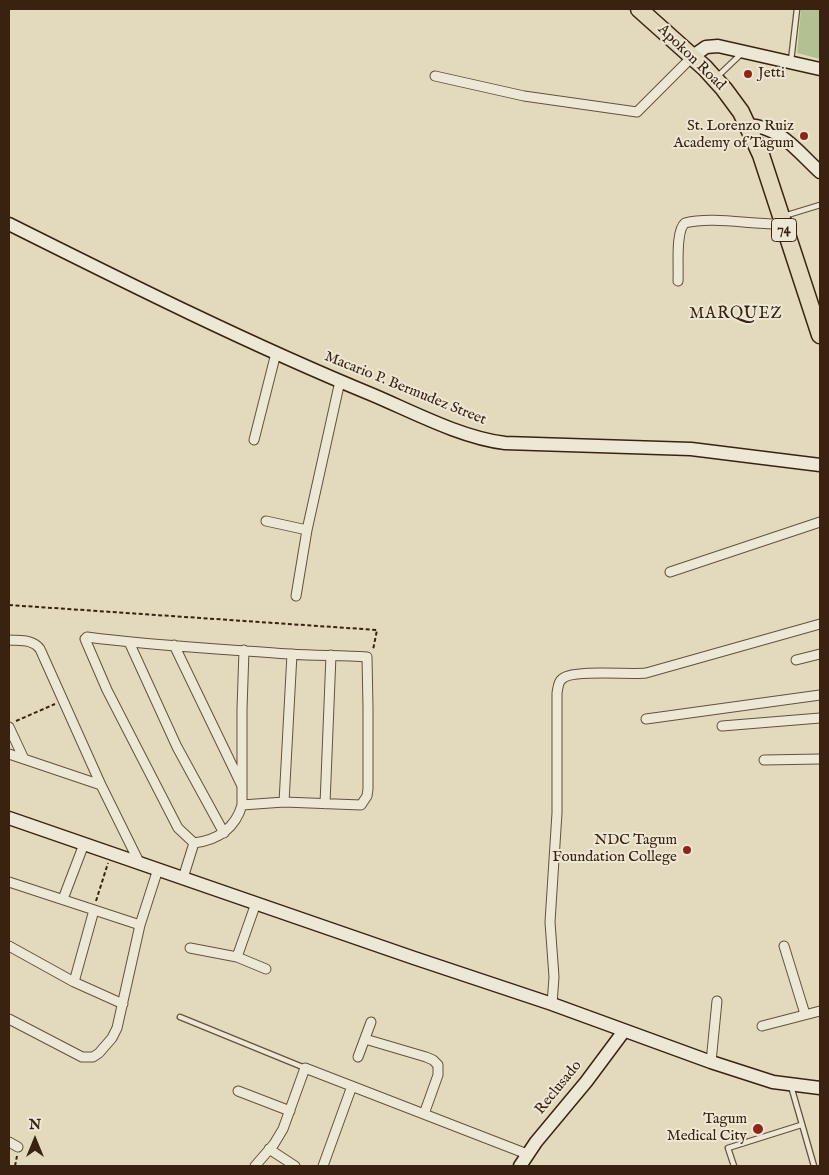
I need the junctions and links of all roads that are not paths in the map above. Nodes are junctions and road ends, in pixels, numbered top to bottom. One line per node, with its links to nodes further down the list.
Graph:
1 (639, 9): 4 (highway, Apokon Road / 74)
2 (798, 9): 5 (lane)
3 (743, 51): 4 (main road); 5 (main road); 8 (lane)
4 (693, 56): 7 (street); 8 (highway, Apokon Road / 74)
5 (791, 62): 6 (main road)
6 (820, 69)
7 (434, 76)
8 (716, 79): 9 (highway, Apokon Road / 74)
9 (748, 125): 10 (main road); 12 (highway, Apokon Road / 74)
10 (820, 172)
11 (820, 205): 12 (lane)
12 (781, 221): 14 (street); 15 (highway, Apokon Road / 74)
13 (9, 224): 16 (main road, Macario P. Bermudez Street)
14 (678, 281)
15 (820, 336)
16 (276, 353): 17 (main road, Macario P. Bermudez Street); 18 (street)
17 (340, 381): 19 (main road, Macario P. Bermudez Street); 22 (street)
18 (254, 440)
19 (820, 465)
20 (266, 521): 22 (street)
21 (820, 522): 23 (street)
22 (307, 530): 24 (street)
23 (670, 572)
24 (296, 596)
25 (820, 624): 68 (street)
26 (9, 640): 43 (street)
27 (129, 642): 28 (street); 49 (street); 50 (street)
28 (174, 644): 29 (street); 44 (street)
29 (244, 650): 30 (street); 44 (street)
30 (292, 654): 32 (street); 45 (street)
31 (820, 654): 33 (street)
32 (331, 655): 46 (street); 46 (street)
33 (796, 660)
34 (820, 695): 36 (street)
35 (820, 718): 38 (street)
36 (646, 719)
37 (9, 725): 40 (street)
38 (722, 726)
39 (9, 754): 40 (street)
40 (24, 759): 43 (street)
41 (820, 759): 42 (street)
42 (764, 760)
43 (101, 785): 52 (street)
44 (243, 789): 47 (street)
45 (284, 802): 46 (street); 47 (street)
46 (325, 804)
47 (242, 805): 49 (street)
48 (9, 818): 51 (main road)
49 (224, 833): 50 (street)
50 (194, 843): 54 (street)
51 (84, 844): 52 (main road); 56 (street)
52 (139, 862): 53 (main road)
53 (158, 869): 54 (main road); 59 (street)
54 (183, 878): 57 (main road)
55 (9, 882): 56 (street)
56 (63, 899): 58 (street)
57 (256, 903): 63 (street); 68 (main road)
58 (94, 910): 59 (street); 65 (street)
59 (140, 925): 67 (street)
60 (9, 946): 65 (street)
61 (784, 946): 70 (street)
62 (190, 948): 63 (street)
63 (237, 957): 64 (street)
64 (266, 970)
65 (74, 982): 67 (street)
66 (717, 1001): 78 (street)
67 (123, 1004): 72 (street)
68 (552, 1004): 75 (main road)
69 (820, 1011): 70 (street)
70 (805, 1014): 74 (street)
71 (180, 1017): 79 (lane)
72 (9, 1019)
73 (371, 1022): 76 (street)
74 (762, 1026)
75 (624, 1031): 78 (main road); 90 (main road, Reclusado)
76 (365, 1039): 77 (street); 85 (street)
77 (358, 1057)
78 (711, 1062): 80 (main road)
79 (305, 1068): 81 (street); 84 (street)
80 (790, 1085): 82 (main road); 86 (lane)
81 (352, 1086): 85 (street); 93 (street)
82 (820, 1088)
83 (238, 1091): 84 (street)
84 (290, 1111): 89 (street)
85 (424, 1114): 90 (street)
86 (801, 1125): 94 (lane); 95 (lane)
87 (9, 1142): 88 (street)
88 (18, 1146)
89 (269, 1149): 91 (street); 92 (street)
90 (524, 1162)
91 (255, 1166)
92 (295, 1166)
93 (323, 1166)
94 (734, 1166)
95 (814, 1166)

